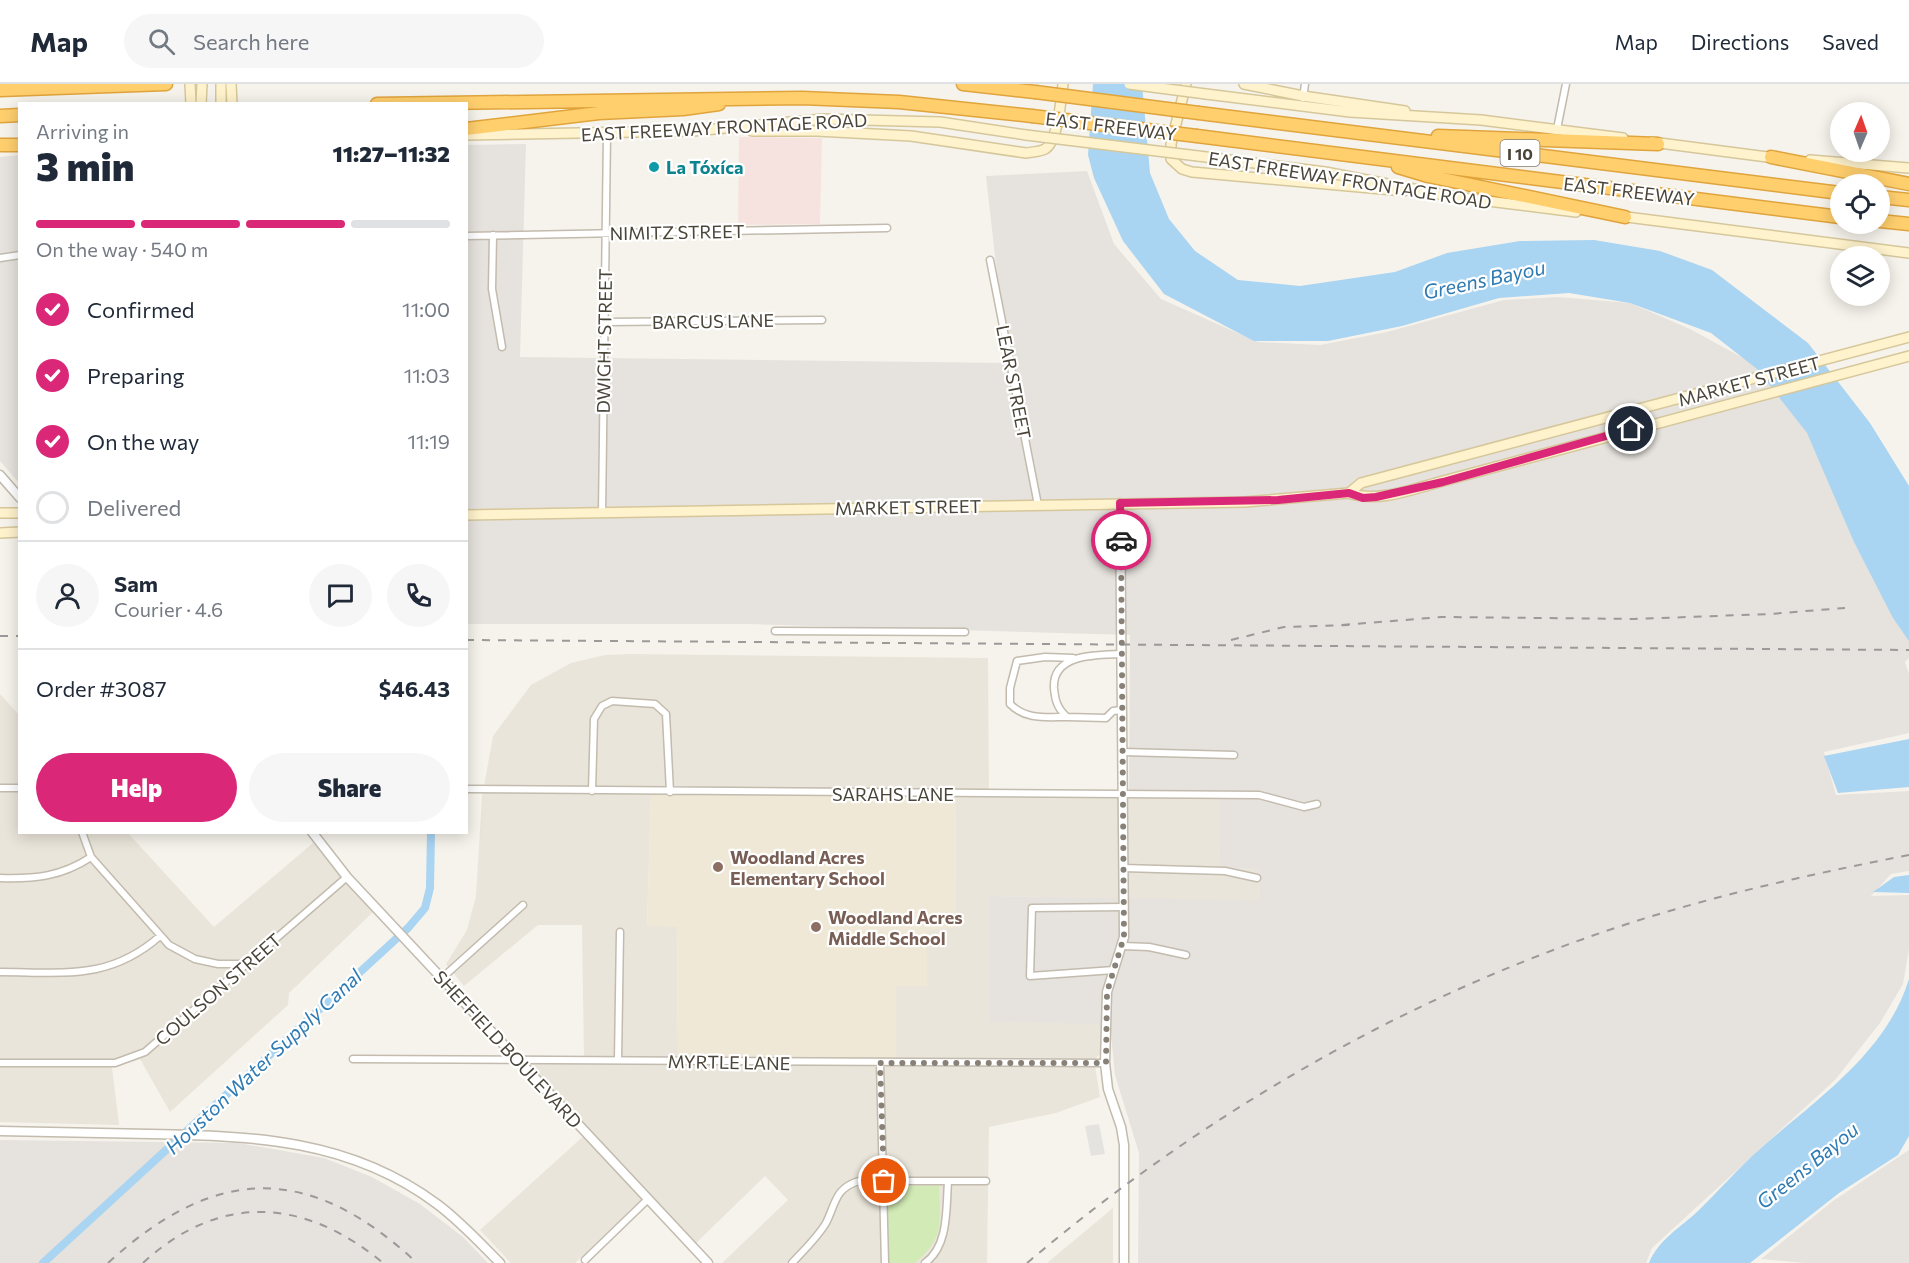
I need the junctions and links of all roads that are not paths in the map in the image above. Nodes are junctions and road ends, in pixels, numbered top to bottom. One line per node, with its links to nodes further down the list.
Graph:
1 (166, 84): 13 (highway)
2 (190, 84): 16 (main road)
3 (202, 84): 17 (main road)
4 (221, 84): 18 (main road)
5 (231, 84): 19 (main road)
6 (963, 84): 27 (highway, EAST FREEWAY / I 10, bridge)
7 (1063, 84): 25 (main road)
8 (1128, 84): 15 (main road, bridge)
9 (1186, 84): 36 (main road)
10 (1244, 84): 15 (main road)
11 (1305, 84): 15 (street)
12 (1566, 84): 23 (street)
13 (0, 90)
14 (771, 97): 20 (highway, EAST FREEWAY / I 10); 24 (highway); 32 (highway, EAST FREEWAY / I 10, bridge)
15 (1302, 101): 23 (main road)
16 (191, 102)
17 (201, 102)
18 (221, 102)
19 (232, 102)
20 (468, 102)
21 (18, 115): 22 (highway)
22 (0, 116)
23 (1558, 125): 29 (main road)
24 (468, 129)
25 (693, 131): 26 (main road, EAST FREEWAY FRONTAGE ROAD); 36 (main road, EAST FREEWAY FRONTAGE ROAD, bridge)
26 (607, 134): 28 (main road, EAST FREEWAY FRONTAGE ROAD); 45 (street, DWIGHT STREET)
27 (1366, 134): 29 (highway); 37 (highway, EAST FREEWAY / I 10)
28 (468, 135)
29 (1658, 144): 33 (main road)
30 (18, 145): 31 (highway)
31 (0, 146)
32 (1369, 158): 40 (highway, EAST FREEWAY / I 10); 41 (highway)
33 (1771, 158): 34 (main road); 35 (highway)
34 (1909, 168)
35 (1909, 184)
36 (1423, 191): 41 (main road, EAST FREEWAY FRONTAGE ROAD)
37 (1830, 192)
38 (1890, 198): 39 (highway)
39 (1909, 200)
40 (1830, 216)
41 (1625, 217): 48 (main road, EAST FREEWAY FRONTAGE ROAD)
42 (1890, 222): 43 (highway)
43 (1909, 224)
44 (887, 228): 45 (street, NIMITZ STREET)
45 (606, 233): 46 (street, NIMITZ STREET); 53 (street, DWIGHT STREET)
46 (493, 235): 47 (street, NIMITZ STREET); 55 (street)
47 (468, 236)
48 (1909, 254)
49 (18, 255): 50 (street)
50 (0, 258)
51 (990, 260): 63 (street, LEAR STREET)
52 (822, 320): 53 (street, BARCUS LANE)
53 (605, 322): 66 (street, DWIGHT STREET)
54 (1909, 337): 57 (main road, MARKET STREET)
55 (502, 346)
56 (1909, 356): 58 (main road, MARKET STREET)
57 (1603, 420): 58 (main road); 60 (main road, MARKET STREET)
58 (1608, 435): 60 (main road, MARKET STREET)
59 (0, 475): 61 (street)
60 (1349, 493): 62 (main road, MARKET STREET)
61 (18, 496)
62 (1120, 503): 63 (main road, MARKET STREET); 72 (street)
63 (1038, 505): 66 (main road, MARKET STREET)
64 (0, 513): 65 (main road)
65 (18, 513)
66 (602, 513): 67 (main road, MARKET STREET)
67 (468, 515)
68 (18, 532): 69 (main road)
69 (0, 533)
70 (775, 631): 71 (street)
71 (965, 632)
72 (1121, 654): 73 (street); 74 (street)
73 (1073, 658): 75 (street); 75 (street)
74 (1122, 710): 75 (street); 76 (street)
75 (1066, 717)
76 (1123, 752): 77 (street); 83 (street)
77 (1234, 755)
78 (0, 788): 79 (street)
79 (18, 788)
80 (468, 789): 81 (street, SARAHS LANE)
81 (592, 791): 82 (street, SARAHS LANE); 82 (street)
82 (670, 792): 83 (street, SARAHS LANE)
83 (1123, 795): 84 (street, SARAHS LANE); 88 (street)
84 (1317, 804)
85 (83, 834): 87 (street)
86 (314, 834): 89 (street, SHEFFIELD BOULEVARD)
87 (91, 857): 90 (street); 95 (street)
88 (1123, 868): 91 (street); 93 (street)
89 (347, 877): 98 (street, COULSON STREET); 101 (street, SHEFFIELD BOULEVARD)
90 (0, 878)
91 (1257, 878)
92 (523, 905): 101 (street)
93 (1124, 907): 96 (street); 99 (street)
94 (620, 932): 104 (street)
95 (160, 936): 98 (street); 100 (street)
96 (1123, 946): 97 (street); 99 (street)
97 (1186, 956)
98 (245, 964): 105 (street, COULSON STREET)
99 (1114, 970): 107 (street)
100 (0, 972)
101 (442, 978): 103 (street, SHEFFIELD BOULEVARD)
102 (353, 1059): 103 (street, MYRTLE LANE)
103 (516, 1060): 104 (street, MYRTLE LANE); 112 (street, SHEFFIELD BOULEVARD)
104 (618, 1060): 106 (street, MYRTLE LANE)
105 (0, 1063)
106 (880, 1063): 107 (street, MYRTLE LANE); 109 (street)
107 (1106, 1063): 119 (street)
108 (0, 1131): 114 (street)
109 (884, 1181): 111 (street); 116 (street); 117 (street)
110 (986, 1181): 111 (street)
111 (948, 1182): 118 (street)
112 (647, 1200): 113 (street); 115 (street, SHEFFIELD BOULEVARD)
113 (585, 1260)
114 (500, 1263)
115 (708, 1263)
116 (792, 1263)
117 (885, 1263)
118 (925, 1263)
119 (1124, 1263)

